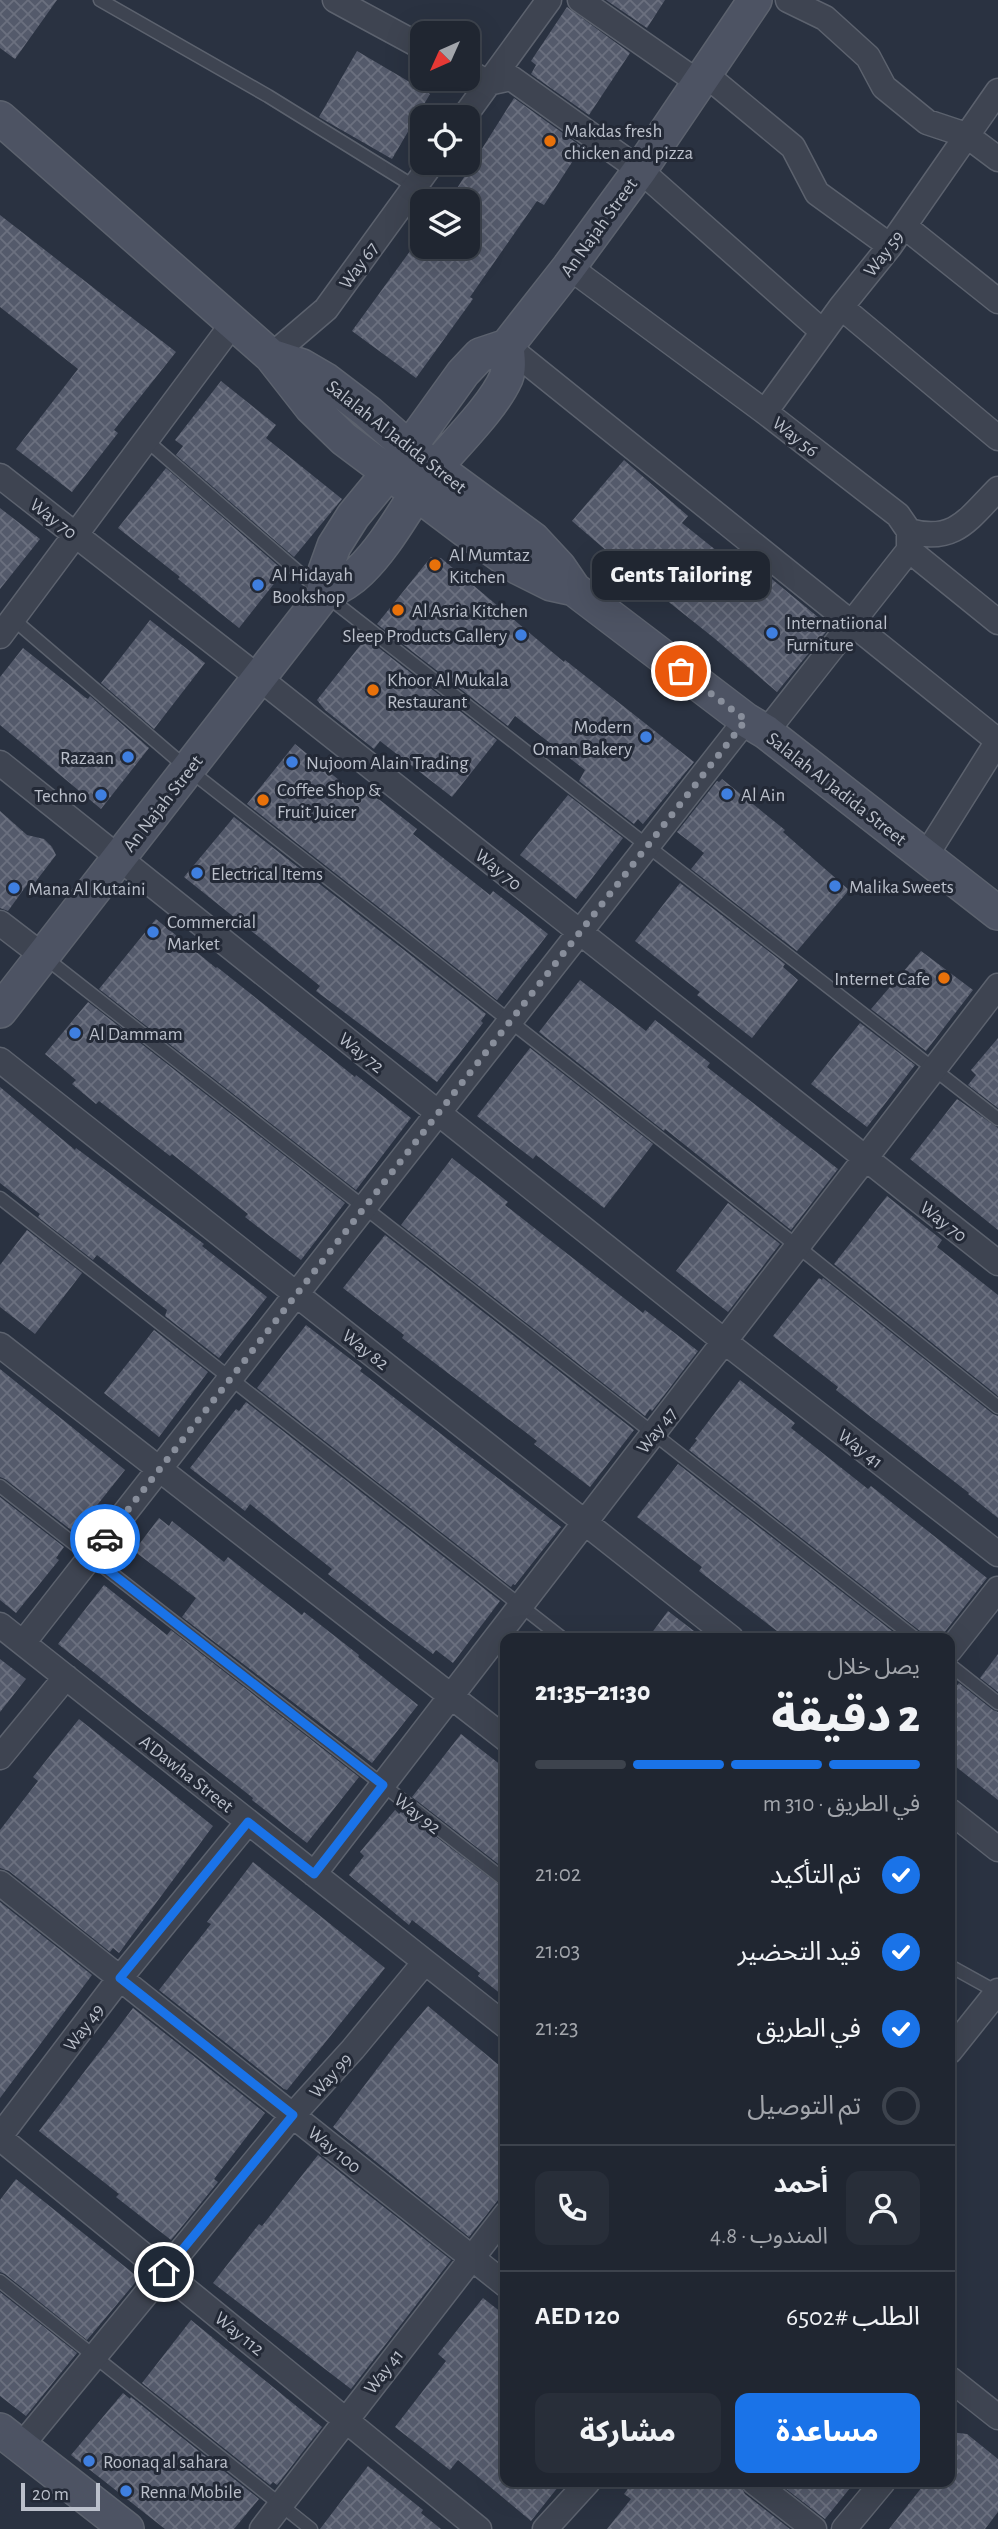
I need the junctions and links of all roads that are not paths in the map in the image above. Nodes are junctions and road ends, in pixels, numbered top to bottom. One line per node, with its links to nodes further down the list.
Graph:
1 (100, 0): 17 (lane)
2 (335, 0): 7 (street)
3 (549, 0): 8 (street)
4 (580, 0): 10 (street)
5 (755, 0): 10 (street, An Najah Street)
6 (788, 0): 13 (street)
7 (410, 41)
8 (480, 75)
9 (480, 77): 15 (street)
10 (702, 79): 15 (street, An Najah Street); 18 (street)
11 (998, 91): 13 (street, Way 59)
12 (0, 118): 22 (street, Salalah Al Jadida Street)
13 (967, 135): 14 (street); 18 (street, Way 59)
14 (998, 159)
15 (640, 170): 19 (street, An Najah Street); 23 (street)
16 (424, 175): 17 (street, Way 67)
17 (415, 187): 25 (street, Way 67)
18 (897, 236): 20 (street); 21 (street, Way 59)
19 (569, 267): 24 (street, An Najah Street); 28 (street, Way 56)
20 (998, 301)
21 (841, 307): 23 (street, Way 59); 30 (street)
22 (234, 322): 25 (street, Salalah Al Jadida Street); 32 (street)
23 (823, 332): 28 (street, Way 59)
24 (508, 346): 26 (street, An Najah Street); 29 (street, An Najah Street); 46 (street)
25 (271, 356): 27 (street, Salalah Al Jadida Street); 31 (street, Salalah Al Jadida Street)
26 (450, 390): 27 (street); 33 (street, An Najah Street)
27 (368, 412): 33 (street, Salalah Al Jadida Street)
28 (765, 412): 42 (street, Way 56)
29 (472, 426): 35 (street, An Najah Street); 37 (street)
30 (998, 438)
31 (344, 439): 33 (street, Salalah Al Jadida Street); 38 (street)
32 (146, 440): 40 (street); 44 (lane)
33 (398, 460): 35 (street, Salalah Al Jadida Street); 38 (street, An Najah Street)
34 (0, 476): 40 (street, Way 70)
35 (426, 481): 37 (street, Salalah Al Jadida Street); 39 (street, Salalah Al Jadida Street); 41 (street, An Najah Street)
36 (998, 489): 42 (street)
37 (487, 507): 43 (street, Salalah Al Jadida Street)
38 (353, 516): 44 (street, An Najah Street)
39 (465, 530): 41 (street); 43 (street, Salalah Al Jadida Street)
40 (75, 535): 47 (street); 48 (street, Way 70)
41 (386, 540): 44 (street, An Najah Street)
42 (909, 540): 45 (street, Way 56); 46 (street)
43 (574, 589): 49 (street, Salalah Al Jadida Street)
44 (324, 594): 48 (street, An Najah Street); 53 (lane)
45 (998, 622)
46 (853, 623): 49 (street); 50 (street)
47 (6, 627): 52 (lane)
48 (259, 678): 52 (street, An Najah Street); 58 (street, Way 70)
49 (756, 726): 53 (street); 54 (street, Salalah Al Jadida Street)
50 (998, 741): 54 (street)
51 (0, 763): 55 (street, Way 72)
52 (188, 769): 55 (street, An Najah Street); 62 (lane)
53 (648, 846): 58 (street); 64 (lane)
54 (925, 857): 56 (street, Salalah Al Jadida Street)
55 (119, 858): 59 (street, An Najah Street); 65 (street, Way 72)
56 (998, 914)
57 (0, 923): 59 (street)
58 (579, 933): 62 (street); 67 (street, Way 70)
59 (43, 956): 61 (street, An Najah Street); 69 (lane)
60 (998, 986): 64 (street, Way 47)
61 (0, 1011)
62 (510, 1021): 65 (street); 70 (lane)
63 (0, 1060): 72 (street, Way 82)
64 (934, 1069): 66 (lane); 67 (street, Way 47)
65 (438, 1112): 69 (street); 73 (street, Way 72)
66 (998, 1119)
67 (865, 1158): 70 (street, Way 47); 71 (street, Way 70)
68 (0, 1198): 75 (lane)
69 (364, 1208): 72 (street); 77 (lane)
70 (797, 1246): 73 (street, Way 47); 76 (lane)
71 (998, 1263)
72 (296, 1294): 75 (street); 80 (street, Way 82)
73 (724, 1341): 77 (street, Way 47); 81 (street, Way 41)
74 (0, 1345): 78 (street)
75 (230, 1378): 78 (street); 84 (lane)
76 (998, 1407)
77 (653, 1433): 80 (street, Way 47); 90 (lane)
78 (159, 1469): 82 (street); 95 (street)
79 (0, 1486): 82 (lane, Way 92)
80 (585, 1522): 84 (street, Way 47); 89 (street, Way 82)
81 (998, 1554)
82 (91, 1557): 91 (street); 99 (lane, Way 92)
83 (998, 1589): 92 (street)
84 (521, 1606): 87 (street, Way 47); 88 (lane)
85 (0, 1625): 91 (street, A'Dawha Street)
86 (500, 1633): 95 (street, Way 47)
87 (500, 1633)
88 (556, 1633)
89 (725, 1633)
90 (909, 1633)
91 (23, 1643): 94 (street, A'Dawha Street)
92 (955, 1644)
93 (955, 1669): 96 (lane)
94 (66, 1677): 98 (street); 101 (street, A'Dawha Street)
95 (451, 1697): 97 (street); 99 (street, Way 47)
96 (998, 1703)
97 (500, 1734)
98 (0, 1757)
99 (383, 1785): 103 (street, Way 47); 104 (lane, Way 92)
100 (955, 1815): 102 (street)
101 (248, 1822): 103 (street, A'Dawha Street); 108 (street, Way 49)
102 (998, 1849)
103 (314, 1874): 106 (street, A'Dawha Street)
104 (500, 1876)
105 (0, 1883): 108 (street, Way 100)
106 (425, 1962): 110 (street, A'Dawha Street); 112 (street, Way 99)
107 (955, 1969): 109 (lane)
108 (120, 1978): 112 (street, Way 100); 113 (street, Way 49)
109 (998, 1992): 111 (street)
110 (500, 2021)
111 (955, 2045)
112 (293, 2115): 115 (street, Way 100); 116 (street, Way 99)
113 (0, 2137): 116 (street, Way 112)
114 (500, 2221): 115 (street, Way 41)
115 (471, 2257): 117 (street, Way 100); 122 (street, Way 41)
116 (164, 2272): 119 (street, Way 99); 122 (street, Way 112)
117 (500, 2280)
118 (0, 2281): 119 (lane)
119 (94, 2356): 123 (street, Way 99); 127 (lane)
120 (955, 2389): 121 (street)
121 (998, 2417)
122 (346, 2420): 127 (street, Way 41); 131 (street, Way 112)
123 (10, 2438): 128 (street)
124 (583, 2487): 132 (street)
125 (760, 2487): 133 (street)
126 (879, 2487): 134 (street)
127 (281, 2505): 129 (street, Way 41); 130 (lane)
128 (127, 2529)
129 (262, 2529)
130 (311, 2529)
131 (479, 2529)
132 (545, 2529)
133 (814, 2529)
134 (844, 2529)

